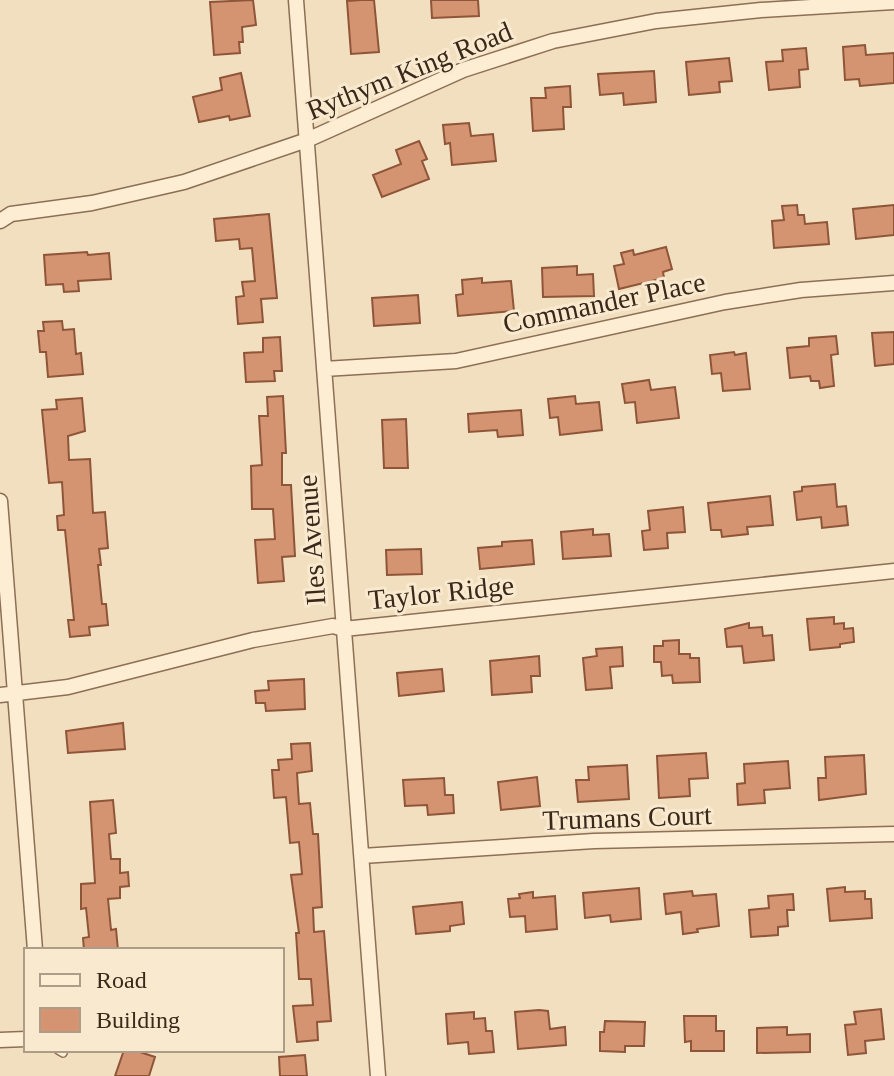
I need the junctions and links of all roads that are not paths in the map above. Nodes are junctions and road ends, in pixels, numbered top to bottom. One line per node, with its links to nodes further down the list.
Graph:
1 (296, 0): 3 (street, Iles Avenue)
2 (894, 2): 3 (street, Rythym King Road)
3 (307, 140): 4 (street, Rythym King Road); 6 (street, Iles Avenue)
4 (0, 221)
5 (894, 283): 6 (street, Commander Place)
6 (324, 369): 9 (street, Iles Avenue)
7 (0, 501): 10 (street)
8 (894, 571): 9 (street, Taylor Ridge)
9 (344, 629): 10 (street, Taylor Ridge); 12 (street, Iles Avenue)
10 (7, 694): 13 (street)
11 (894, 834): 12 (street, Trumans Court)
12 (362, 856): 16 (street, Iles Avenue)
13 (35, 948)
14 (24, 1039): 15 (street)
15 (0, 1040)
16 (378, 1076)

